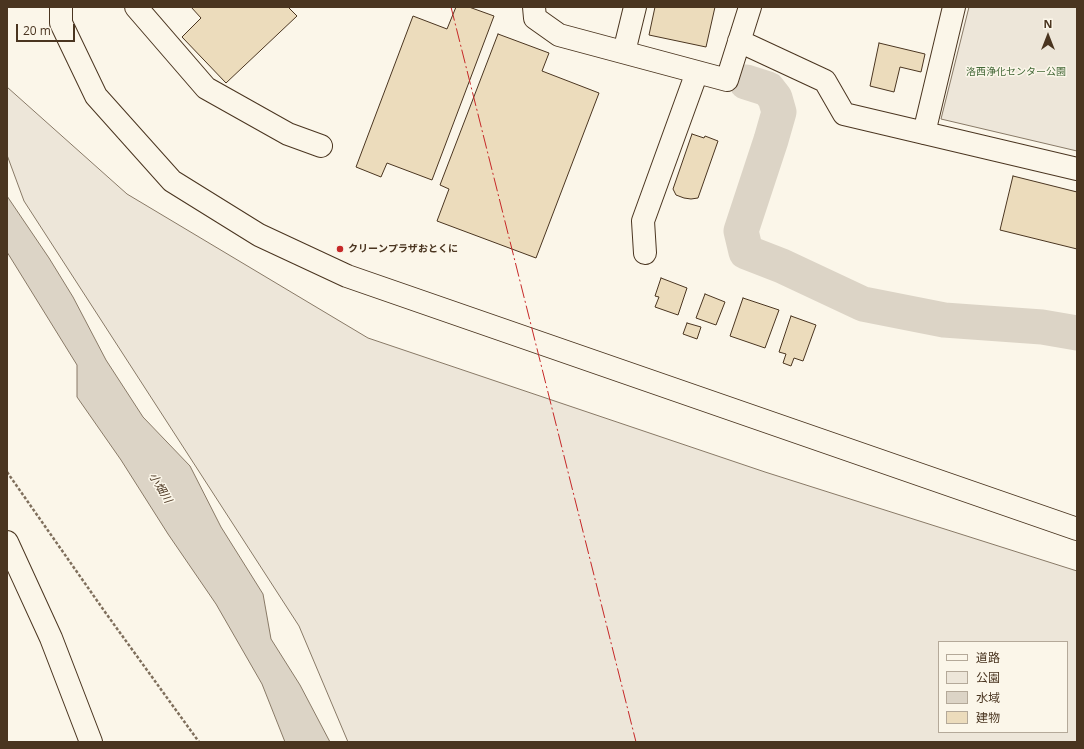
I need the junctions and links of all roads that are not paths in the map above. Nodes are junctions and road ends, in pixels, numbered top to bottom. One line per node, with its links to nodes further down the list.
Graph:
1 (61, 7): 14 (street)
2 (136, 7): 11 (street)
3 (534, 7): 8 (street)
4 (634, 7): 8 (street)
5 (750, 7): 7 (street)
6 (954, 7): 10 (street)
7 (739, 40): 9 (street); 10 (street)
8 (624, 52): 9 (street)
9 (697, 72): 13 (street)
10 (924, 133): 12 (street)
11 (321, 146)
12 (1077, 169)
13 (645, 252)
14 (1077, 529)
15 (7, 542): 16 (street)
16 (91, 742)

